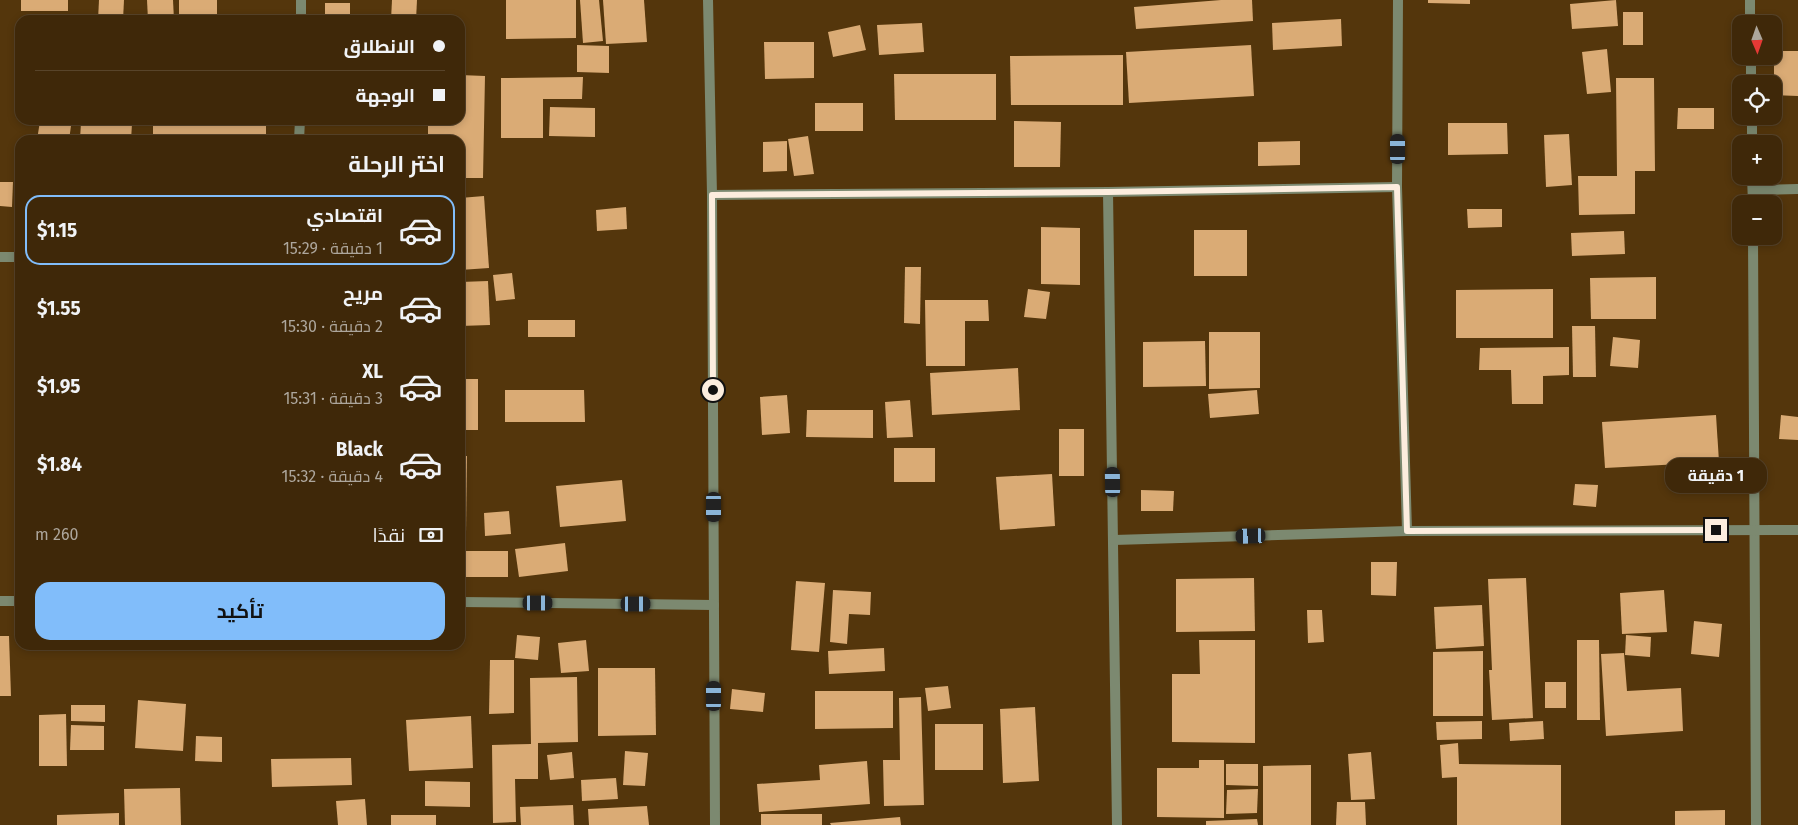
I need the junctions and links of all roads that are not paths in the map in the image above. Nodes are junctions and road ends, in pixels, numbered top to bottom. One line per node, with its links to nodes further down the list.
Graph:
1 (301, 0): 5 (street)
2 (708, 0): 12 (street)
3 (1398, 0): 8 (street)
4 (1750, 0): 6 (street)
5 (301, 15)
6 (1750, 15)
7 (1752, 185): 9 (street)
8 (1397, 187): 11 (street); 19 (street)
9 (1752, 190): 10 (street); 13 (street)
10 (1798, 190)
11 (1108, 192): 12 (street); 20 (street)
12 (712, 195): 24 (street)
13 (1752, 195)
14 (1753, 245): 17 (street)
15 (0, 256): 16 (street)
16 (15, 257)
17 (1755, 530): 18 (street); 19 (street); 27 (street)
18 (1798, 530)
19 (1407, 531): 20 (street)
20 (1114, 540): 26 (street)
21 (0, 601): 22 (street)
22 (15, 601)
23 (465, 602): 24 (street)
24 (714, 605): 25 (street)
25 (715, 825)
26 (1117, 825)
27 (1756, 825)

